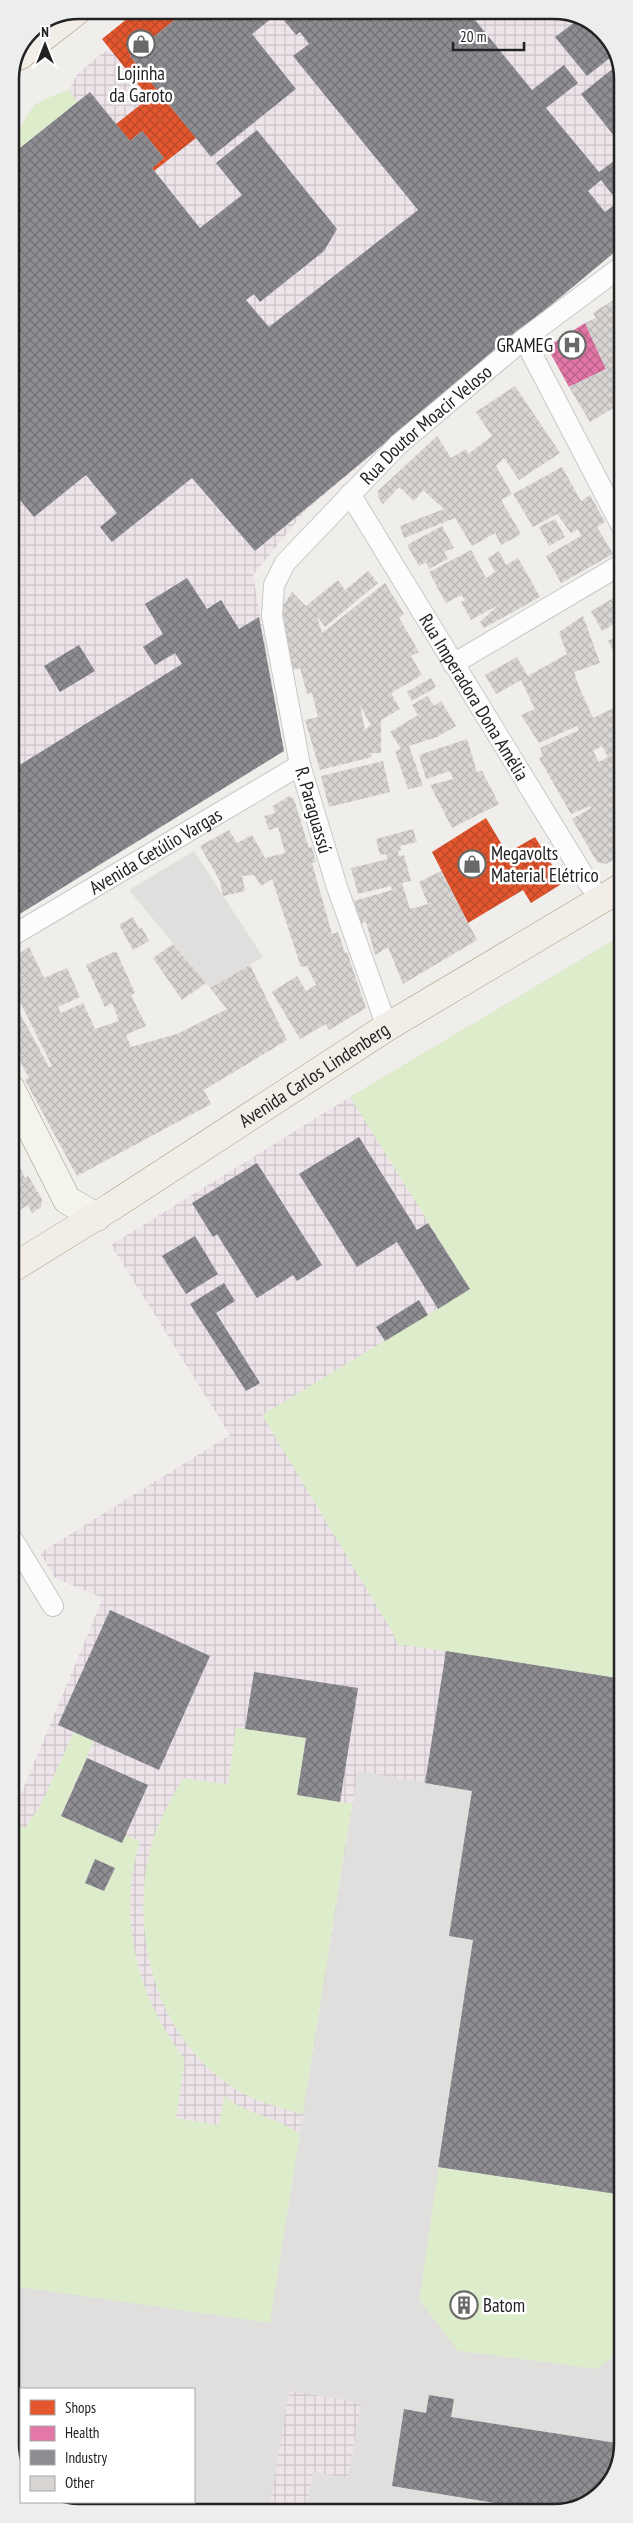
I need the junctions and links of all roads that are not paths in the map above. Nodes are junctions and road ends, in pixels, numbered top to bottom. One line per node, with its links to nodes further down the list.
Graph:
1 (64, 21): 2 (main road)
2 (26, 51)
3 (614, 272): 4 (street, Rua Doutor Moacir Veloso)
4 (524, 339): 5 (street, Rua Doutor Moacir Veloso); 6 (street)
5 (350, 494): 8 (street, Rua Doutor Moacir Veloso); 9 (street, Rua Imperadora Dona Amélia)
6 (614, 512)
7 (614, 569): 9 (street)
8 (274, 584): 10 (street, R. Paraguassú)
9 (453, 664): 11 (street, Rua Imperadora Dona Amélia)
10 (300, 765): 12 (street, Avenida Getúlio Vargas); 13 (street, R. Paraguassú)
11 (611, 893): 13 (main road, Avenida Carlos Lindenberg)
12 (19, 932)
13 (388, 1027): 15 (main road, Avenida Carlos Lindenberg)
14 (19, 1107): 15 (street)
15 (96, 1216): 16 (main road, Avenida Carlos Lindenberg)
16 (19, 1264)
17 (19, 1550): 18 (street)
18 (53, 1606)

